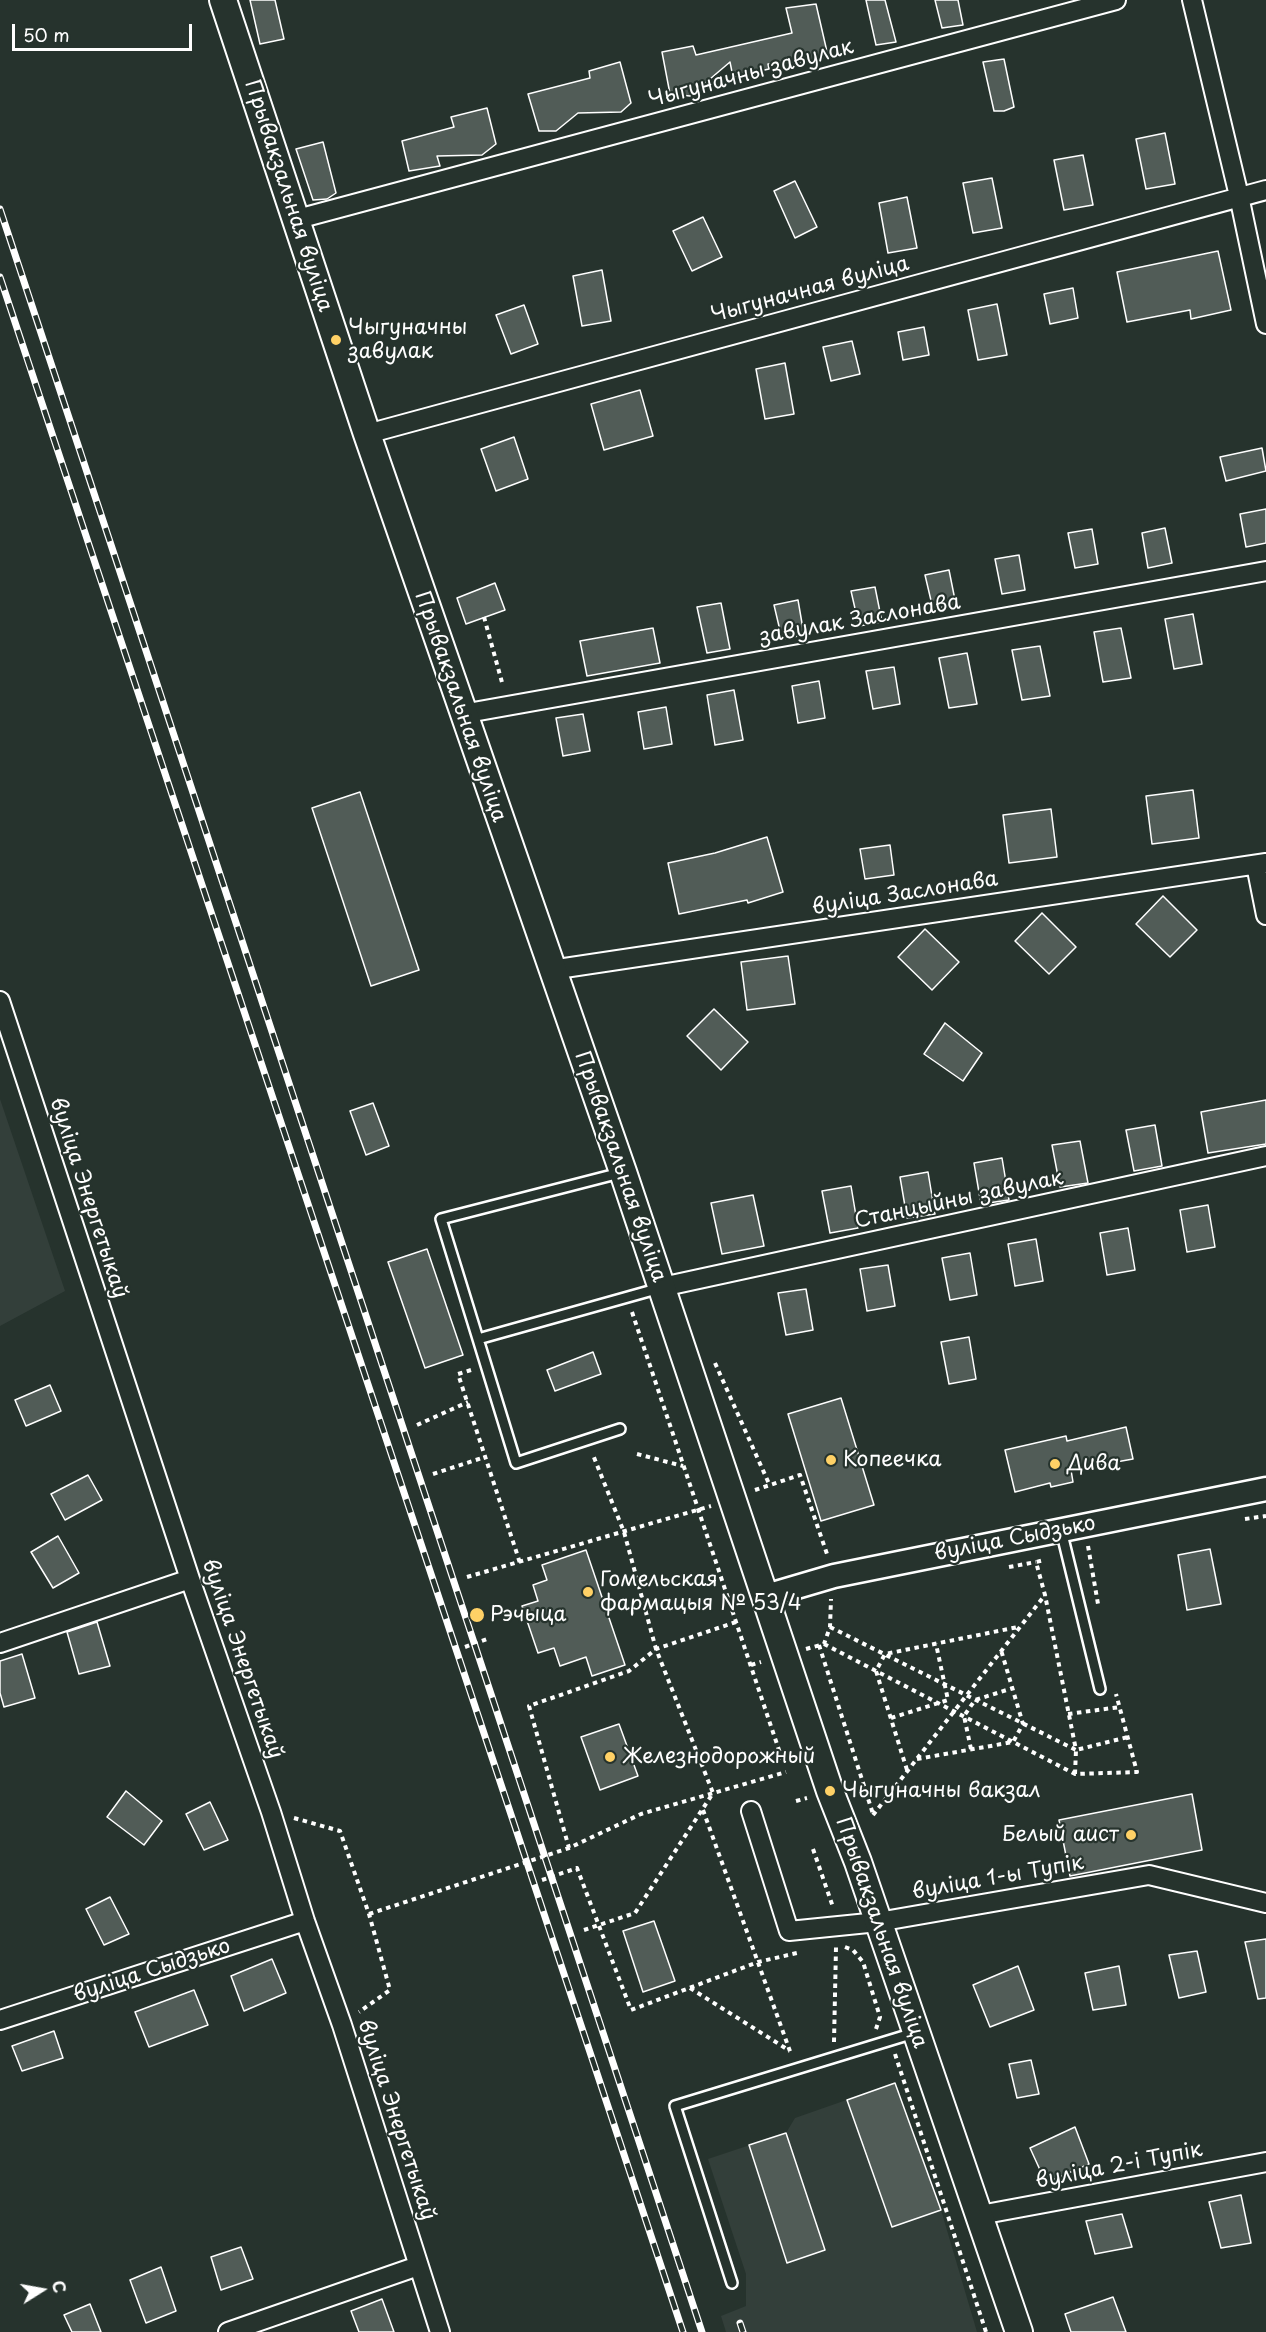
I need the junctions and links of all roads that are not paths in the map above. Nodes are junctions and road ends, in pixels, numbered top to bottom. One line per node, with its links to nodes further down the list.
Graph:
1 (223, 0): 6 (main road, Прывакзальная вуліца)
2 (1116, 0): 6 (street, Чыгуначны завулак)
3 (1192, 0): 5 (street)
4 (1266, 190): 5 (street, Чыгуначная вуліца)
5 (1239, 196): 7 (street); 8 (street, Чыгуначная вуліца)
6 (294, 220): 8 (main road, Прывакзальная вуліца)
7 (1266, 324)
8 (367, 434): 10 (main road, Прывакзальная вуліца)
9 (1266, 571): 10 (street, завулак Заслонава)
10 (462, 714): 13 (main road, Прывакзальная вуліца)
11 (1261, 864): 12 (street); 13 (street, вуліца Заслонава)
12 (1266, 915)
13 (552, 970): 16 (main road, Прывакзальная вуліца)
14 (0, 1000): 22 (street, вуліца Энергетыкаў)
15 (1266, 1156): 17 (street, Станцыйны завулак)
16 (623, 1172): 17 (main road, Прывакзальная вуліца); 18 (lane)
17 (662, 1287): 18 (lane); 23 (main road, Прывакзальная вуліца)
18 (478, 1339): 19 (lane)
19 (620, 1429)
20 (1266, 1489): 21 (street, вуліца Сыдзько)
21 (1061, 1530): 23 (street, вуліца Сыдзько); 25 (lane)
22 (190, 1579): 24 (street); 28 (street, вуліца Энергетыкаў)
23 (766, 1596): 29 (main road, Прывакзальная вуліца)
24 (0, 1643)
25 (1100, 1689)
26 (751, 1811): 29 (street, вуліца 1-ы Тупік)
27 (1266, 1903): 29 (street, вуліца 1-ы Тупік)
28 (305, 1921): 30 (street, вуліца Сыдзько); 34 (street, вуліца Энергетыкаў)
29 (878, 1922): 31 (main road, Прывакзальная вуліца)
30 (0, 2020)
31 (917, 2032): 33 (main road, Прывакзальная вуліца); 35 (lane)
32 (1266, 2162): 33 (street, вуліца 2-і Тупік)
33 (980, 2215): 38 (main road, Прывакзальная вуліца)
34 (418, 2266): 36 (street); 37 (street, вуліца Энергетыкаў)
35 (732, 2283)
36 (228, 2332)
37 (440, 2332)
38 (1019, 2332)

